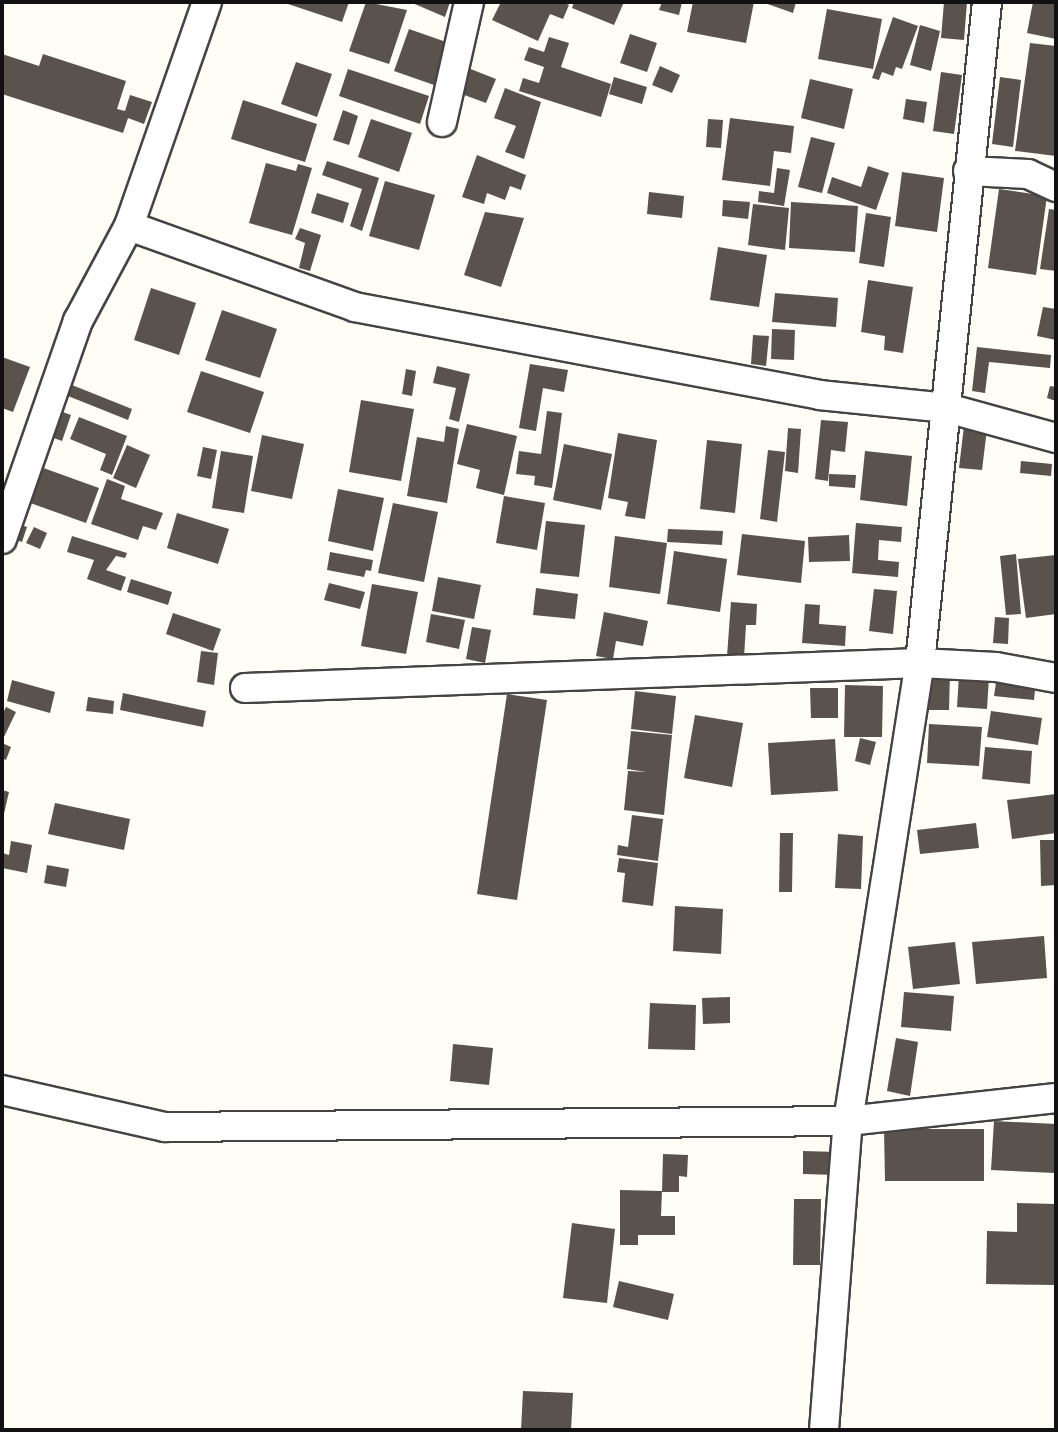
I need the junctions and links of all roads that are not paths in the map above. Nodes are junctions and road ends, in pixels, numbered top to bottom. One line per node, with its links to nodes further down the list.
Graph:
1 (207, 2): 7 (street)
2 (469, 2): 4 (street)
3 (987, 2): 5 (street)
4 (442, 122)
5 (968, 171): 6 (street); 8 (street)
6 (1056, 187)
7 (129, 226): 8 (street); 10 (street)
8 (947, 408): 9 (street); 11 (street)
9 (1056, 438)
10 (2, 539)
11 (920, 663): 12 (street); 13 (street); 16 (street)
12 (1056, 678)
13 (245, 688)
14 (2, 1090): 16 (street)
15 (1056, 1098): 16 (street)
16 (848, 1121): 17 (street)
17 (824, 1430)

